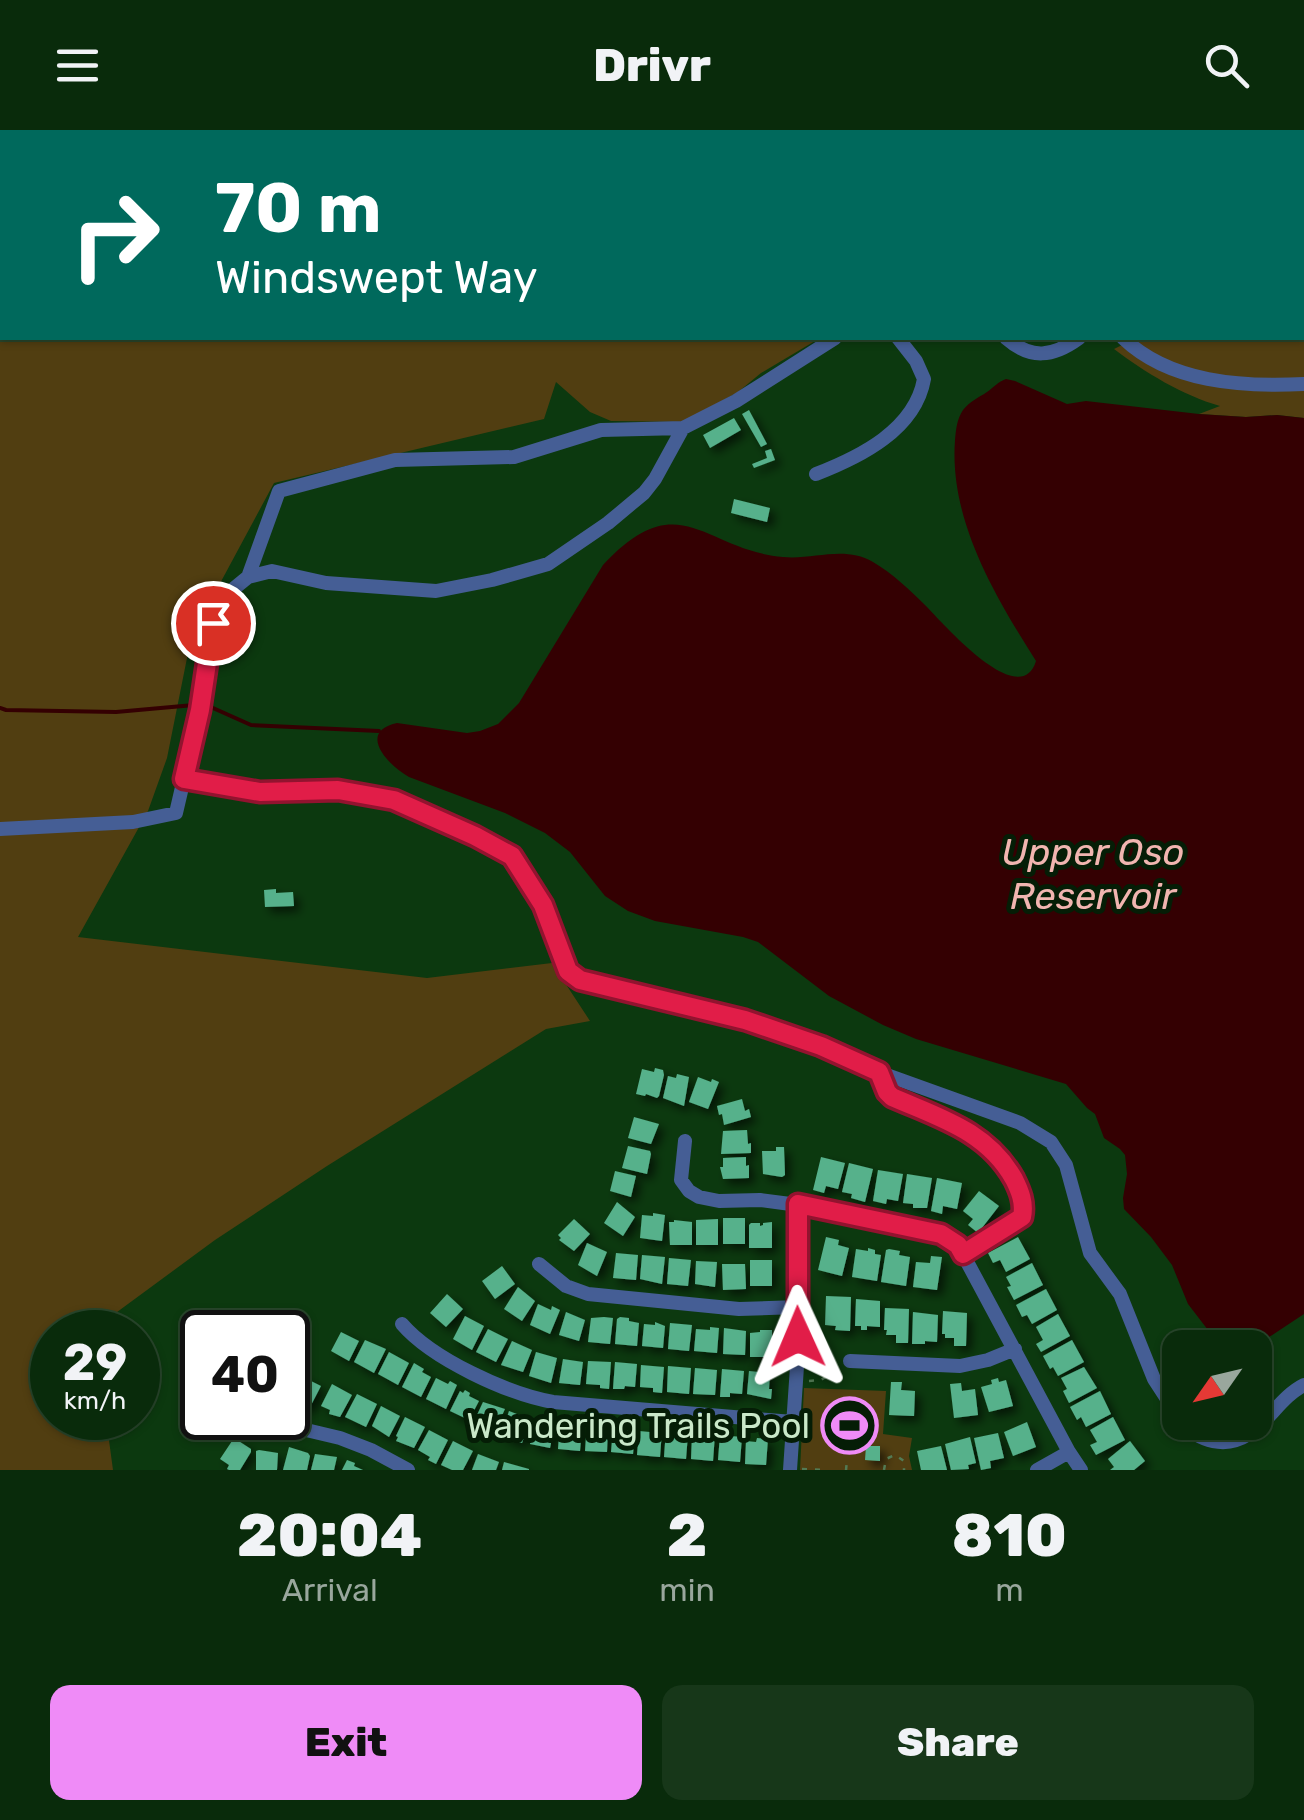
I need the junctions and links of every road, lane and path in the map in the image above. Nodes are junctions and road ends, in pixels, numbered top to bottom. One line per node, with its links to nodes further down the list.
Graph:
1 (833, 340): 7 (street)
2 (900, 340): 8 (street)
3 (1009, 340): 4 (street)
4 (1077, 340)
5 (1125, 340): 6 (street)
6 (1304, 384)
7 (683, 428): 9 (street); 9 (street)
8 (816, 474)
9 (248, 577): 10 (street)
10 (184, 779): 11 (street); 12 (street)
11 (0, 829)
12 (879, 1072): 15 (street); 23 (street)
13 (685, 1141): 14 (street)
14 (798, 1204): 15 (street); 17 (street)
15 (963, 1254): 19 (street)
16 (539, 1264): 17 (street)
17 (798, 1307): 25 (street)
18 (402, 1324): 25 (street)
19 (1015, 1349): 20 (street); 29 (street)
20 (850, 1361): 21 (path)
21 (806, 1381)
22 (1304, 1384): 24 (street)
23 (1162, 1391)
24 (1272, 1412)
25 (793, 1422): 31 (street)
26 (310, 1431): 32 (street)
27 (1207, 1440): 28 (street)
28 (1236, 1440)
29 (1069, 1452): 37 (street); 38 (street)
30 (847, 1460): 34 (path)
31 (796, 1469): 33 (path)
32 (408, 1470)
33 (825, 1470)
34 (846, 1470)
35 (884, 1470): 36 (path)
36 (904, 1470)
37 (1037, 1470)
38 (1081, 1470)

